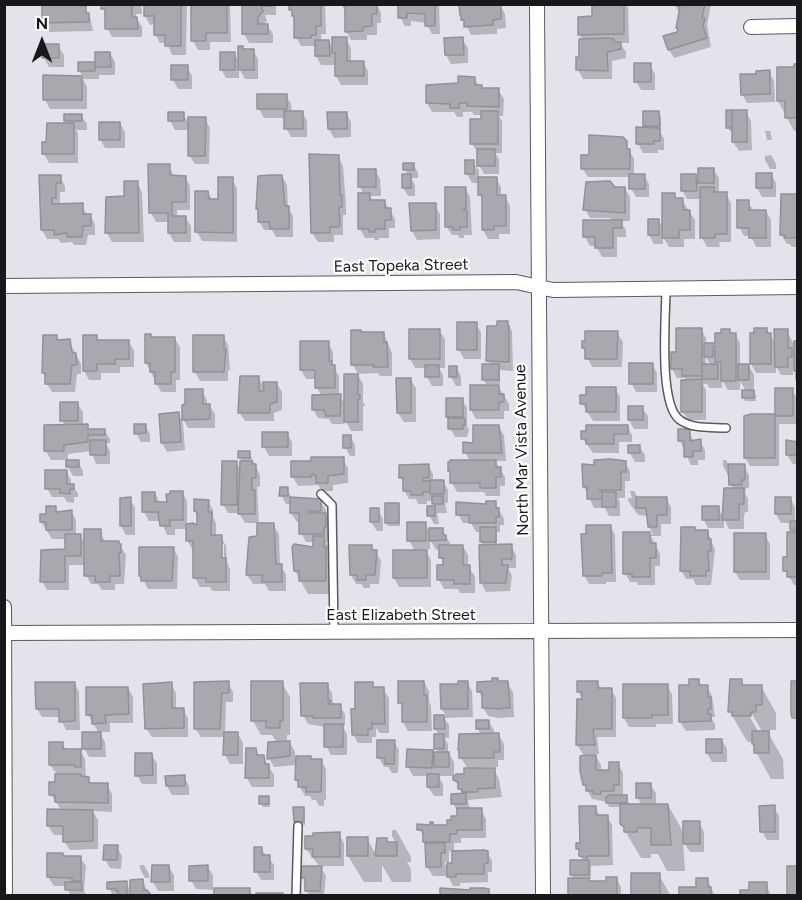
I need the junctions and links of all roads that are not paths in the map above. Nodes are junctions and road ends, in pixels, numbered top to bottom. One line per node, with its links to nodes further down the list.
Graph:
1 (537, 4): 4 (street, North Mar Vista Avenue)
2 (798, 26): 3 (street)
3 (751, 27)
4 (537, 285): 5 (street, East Topeka Street); 7 (street, East Topeka Street); 12 (street, North Mar Vista Avenue)
5 (4, 286)
6 (798, 287): 7 (street, East Topeka Street)
7 (666, 288): 8 (lane)
8 (726, 428)
9 (321, 494): 13 (lane)
10 (4, 607): 14 (street)
11 (798, 630): 12 (street, East Elizabeth Street)
12 (541, 631): 13 (street, East Elizabeth Street); 18 (street, North Mar Vista Avenue)
13 (334, 632): 14 (street, East Elizabeth Street)
14 (5, 633): 16 (street)
15 (298, 826): 17 (lane)
16 (5, 896)
17 (296, 896)
18 (543, 896)

